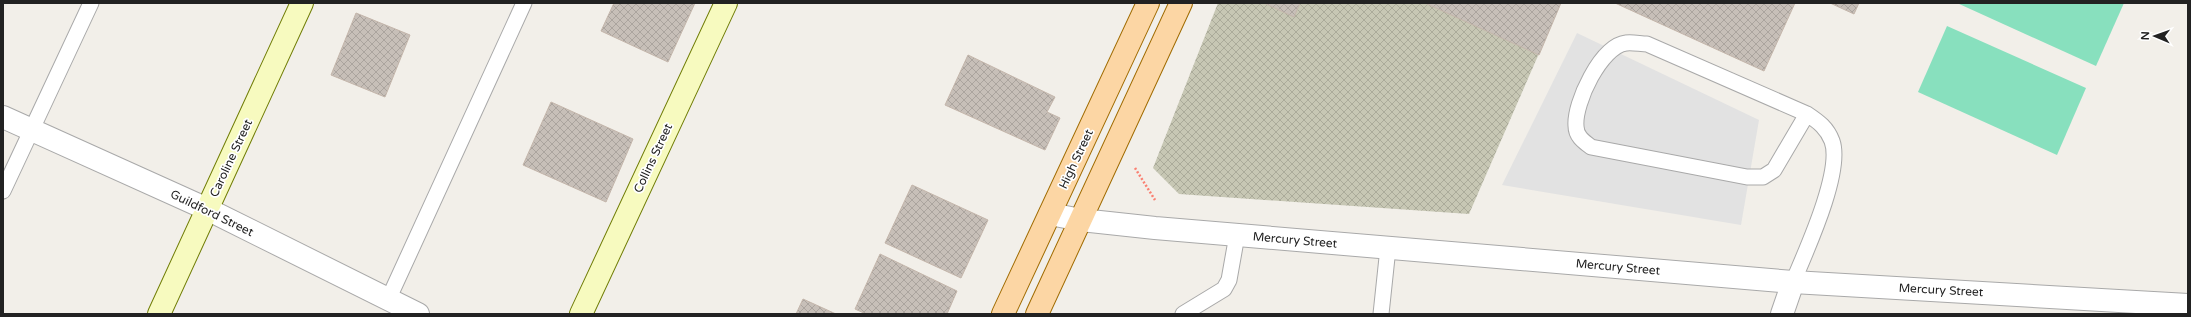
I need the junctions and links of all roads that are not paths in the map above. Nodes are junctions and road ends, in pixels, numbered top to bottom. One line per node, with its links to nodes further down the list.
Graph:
1 (91, 3): 9 (lane)
2 (302, 3): 11 (street, Caroline Street)
3 (524, 3): 17 (lane)
4 (726, 3): 22 (street, Collins Street)
5 (1148, 3): 12 (main road, High Street)
6 (1181, 3): 13 (main road)
7 (1807, 114): 7 (lane); 16 (lane)
8 (3, 117): 9 (street, Guildford Street)
9 (32, 130): 10 (lane); 11 (street, Guildford Street)
10 (3, 190)
11 (207, 209): 17 (street, Guildford Street); 20 (street, Caroline Street)
12 (1050, 214): 13 (street, Mercury Street); 23 (main road, High Street)
13 (1081, 220): 14 (street, Mercury Street); 24 (main road)
14 (1237, 235): 15 (street, Mercury Street); 25 (lane)
15 (1388, 248): 16 (street, Mercury Street); 26 (lane)
16 (1793, 282): 19 (street, Mercury Street); 27 (street)
17 (388, 300): 21 (street, Guildford Street)
18 (2188, 305): 19 (street, Mercury Street)
19 (2141, 308)
20 (159, 314)
21 (418, 314)
22 (581, 314)
23 (1003, 314)
24 (1037, 314)
25 (1183, 314)
26 (1381, 314)
27 (1782, 314)

